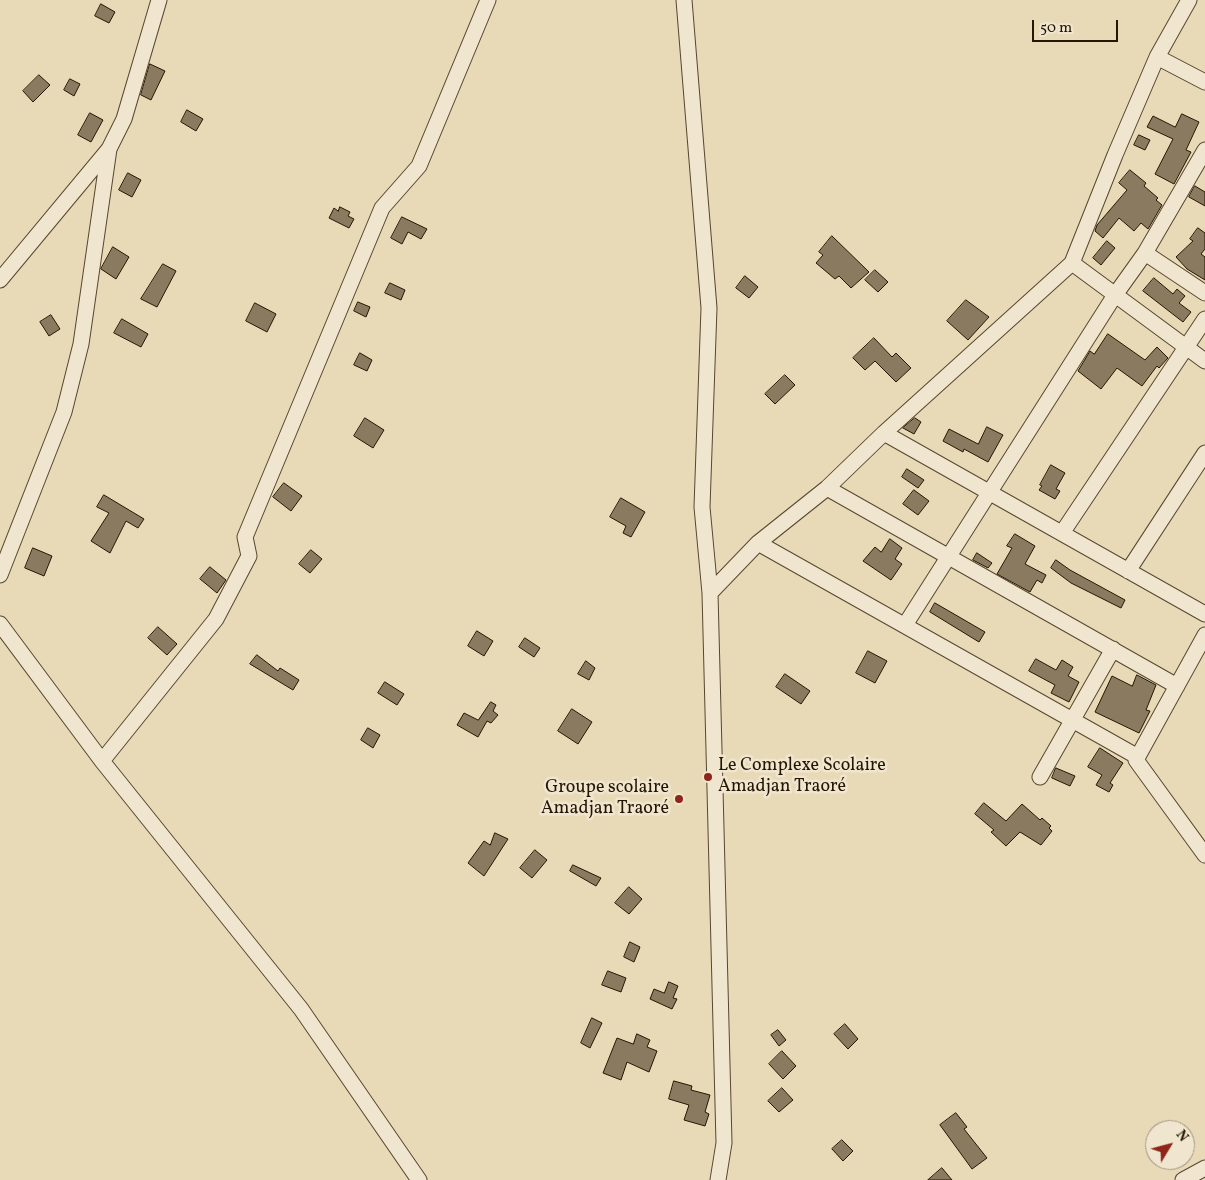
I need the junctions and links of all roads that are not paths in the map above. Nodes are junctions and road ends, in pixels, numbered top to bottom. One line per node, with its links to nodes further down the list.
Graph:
1 (158, 0): 7 (street)
2 (488, 0): 35 (street)
3 (684, 0): 26 (street)
4 (1189, 0): 5 (street)
5 (1157, 57): 6 (street); 10 (street)
6 (1205, 82)
7 (109, 149): 11 (street); 25 (street)
8 (1203, 158): 9 (street)
9 (1145, 253): 12 (street); 13 (street)
10 (1072, 263): 13 (street); 17 (street)
11 (0, 280)
12 (1205, 293)
13 (1116, 295): 15 (street); 20 (street)
14 (1205, 319): 15 (street)
15 (1186, 347): 16 (street); 21 (street)
16 (1205, 361)
17 (884, 433): 19 (street); 20 (street)
18 (1205, 453): 24 (street)
19 (827, 488): 22 (street); 23 (street)
20 (989, 493): 21 (street); 23 (street)
21 (1062, 534): 24 (street)
22 (758, 543): 26 (street); 29 (street)
23 (949, 557): 29 (street); 31 (street)
24 (1128, 571): 27 (street)
25 (0, 575)
26 (710, 593): 40 (street)
27 (1205, 614)
28 (0, 624): 35 (street)
29 (905, 626): 33 (street)
30 (1205, 636): 32 (street)
31 (1113, 649): 32 (street); 33 (street)
32 (1177, 686): 34 (street)
33 (1072, 720): 34 (street); 36 (street)
34 (1138, 757): 37 (street)
35 (102, 761): 39 (street)
36 (1040, 777)
37 (1205, 855)
38 (1205, 1168): 41 (street)
39 (419, 1180)
40 (718, 1180)
41 (1183, 1180)

